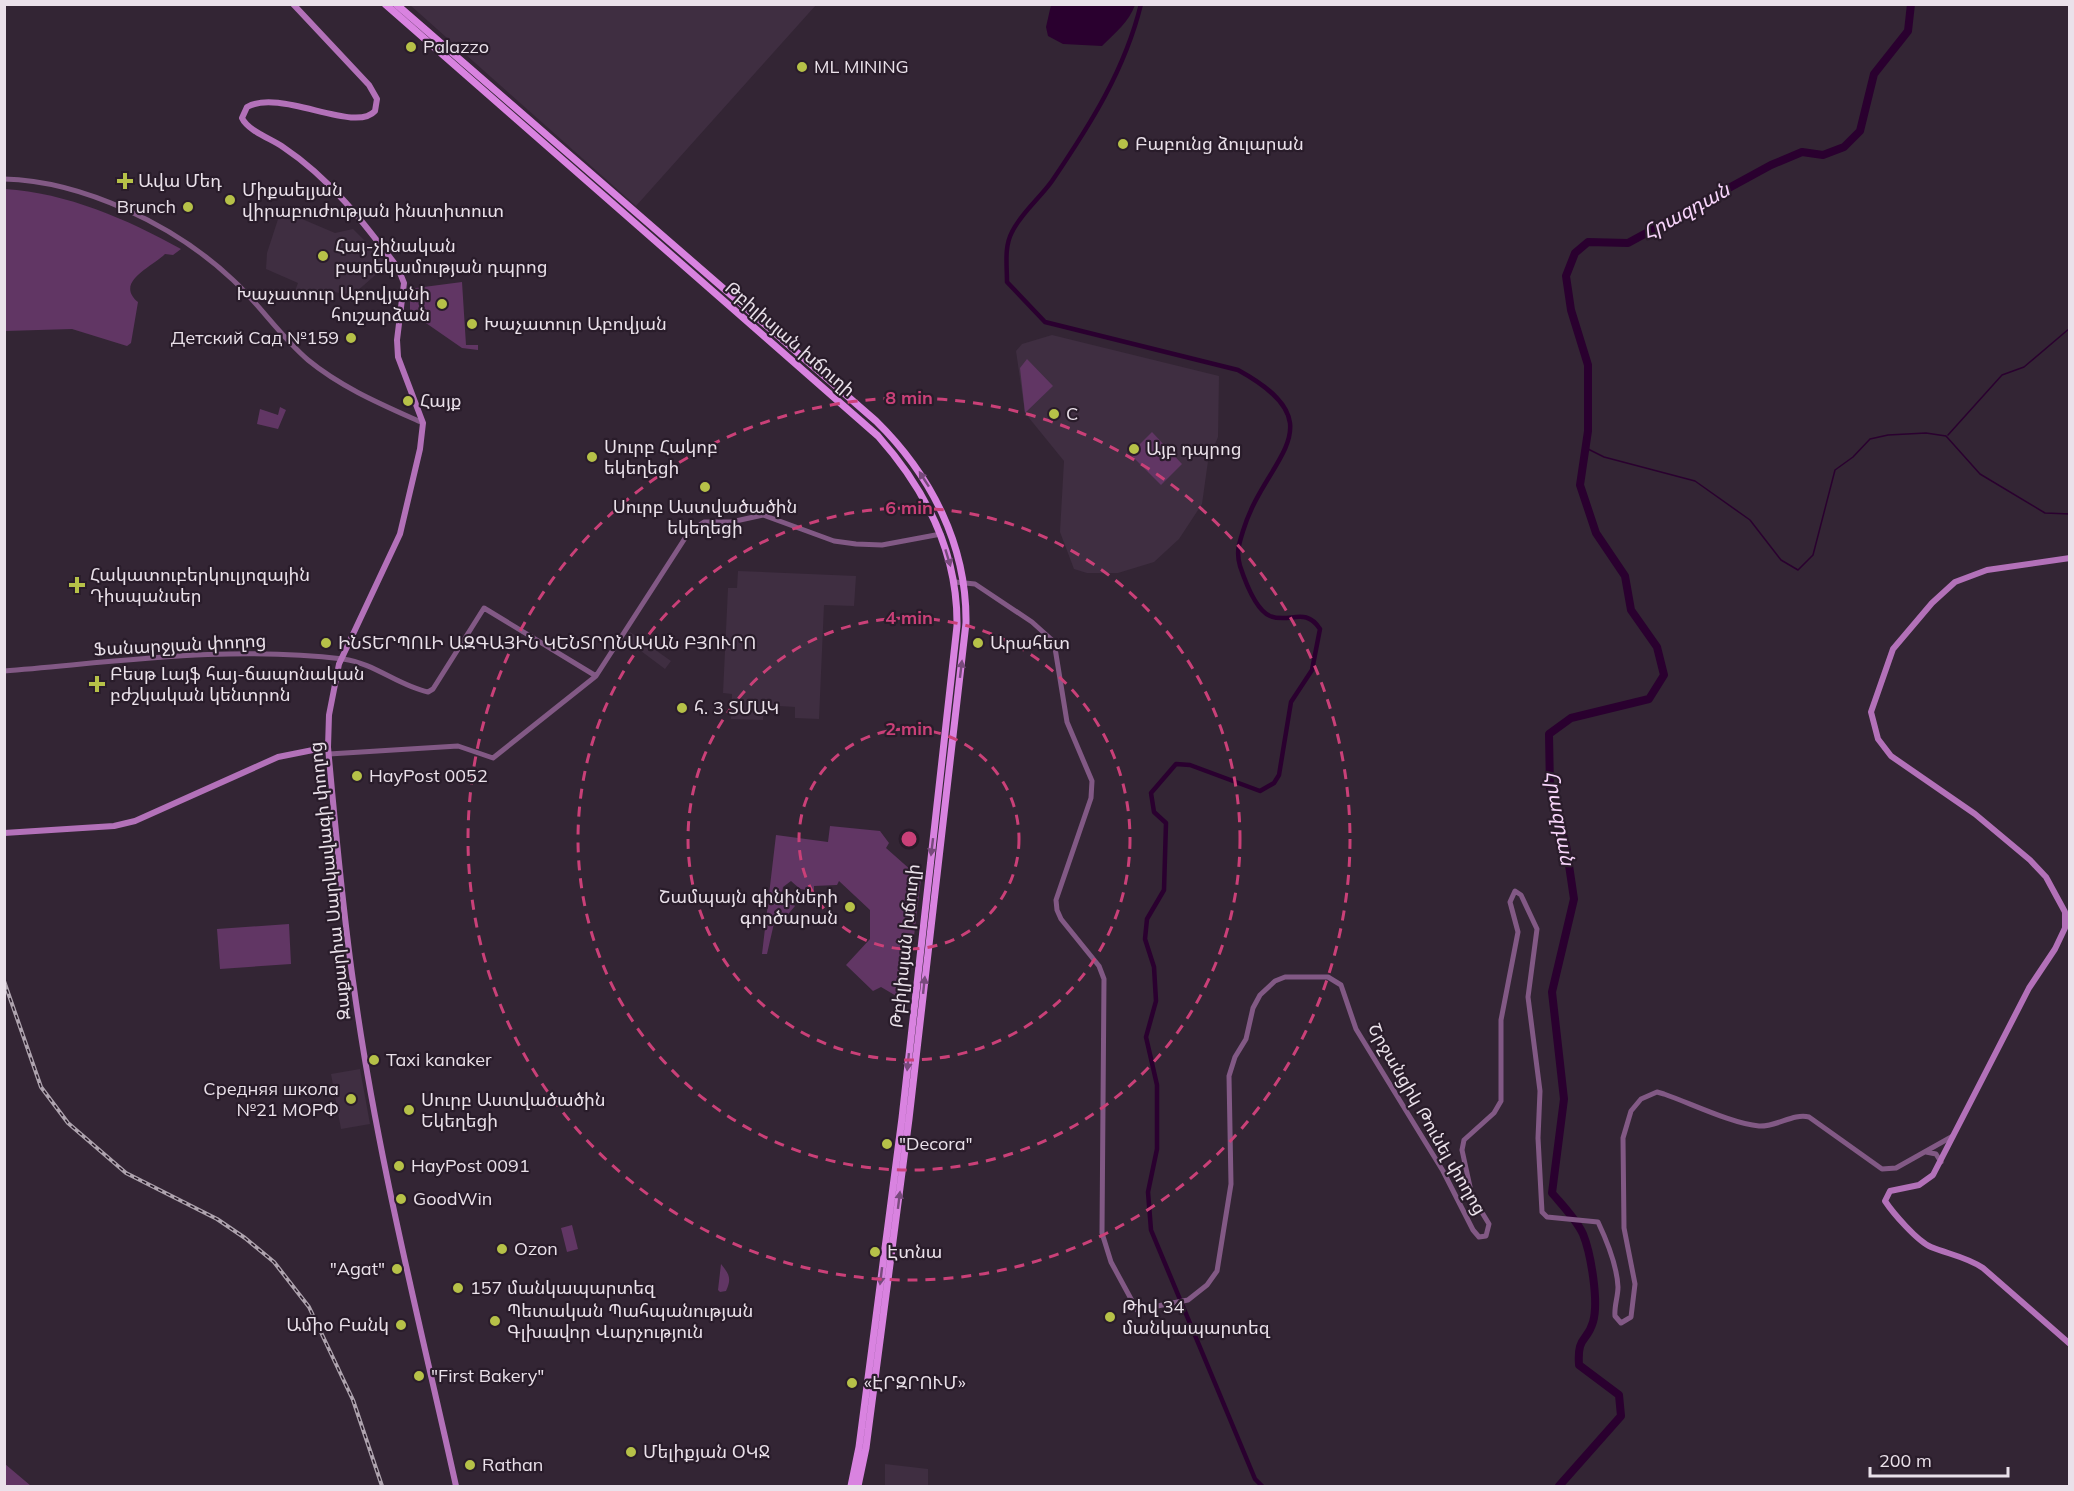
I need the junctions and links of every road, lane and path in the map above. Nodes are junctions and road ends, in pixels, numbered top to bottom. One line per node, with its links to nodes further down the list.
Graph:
1 (293, 4): 7 (main road)
2 (385, 4): 5 (main road, Թբիլիսյան խճուղի)
3 (396, 4): 5 (main road, Թբիլիսյան խճուղի)
4 (4, 178): 7 (street)
5 (634, 216): 6 (main road, Թբիլիսյան խճուղի)
6 (707, 280): 8 (main road, Թբիլիսյան խճուղի); 11 (main road, Թբիլիսյան խճուղի, one-way to 6)
7 (423, 421): 12 (main road, Զաքարիա Սարկավագի փողոց)
8 (941, 534): 10 (main road, Թբիլիսյան խճուղի, one-way to 10); 14 (street)
9 (2070, 558): 17 (main road)
10 (956, 582): 11 (street); 22 (main road, Թբիլիսյան խճուղի, one-way to 22)
11 (964, 582): 18 (street, Շրջանցիկ Թունել փողոց); 23 (main road, Թբիլիսյան խճուղի, one-way to 11)
12 (340, 659): 13 (street, Ֆանարջյան փողոց); 14 (street, Ֆանարջյան փողոց); 15 (main road, Զաքարիա Սարկավագի փողոց)
13 (4, 671)
14 (596, 676): 15 (street)
15 (329, 750): 16 (main road); 21 (main road, Զաքարիա Սարկավագի փողոց)
16 (4, 832)
17 (1955, 1136): 18 (street); 19 (main road)
18 (1926, 1152): 19 (street)
19 (1941, 1162): 20 (main road)
20 (2070, 1344)
21 (456, 1486)
22 (851, 1486)
23 (858, 1486)

